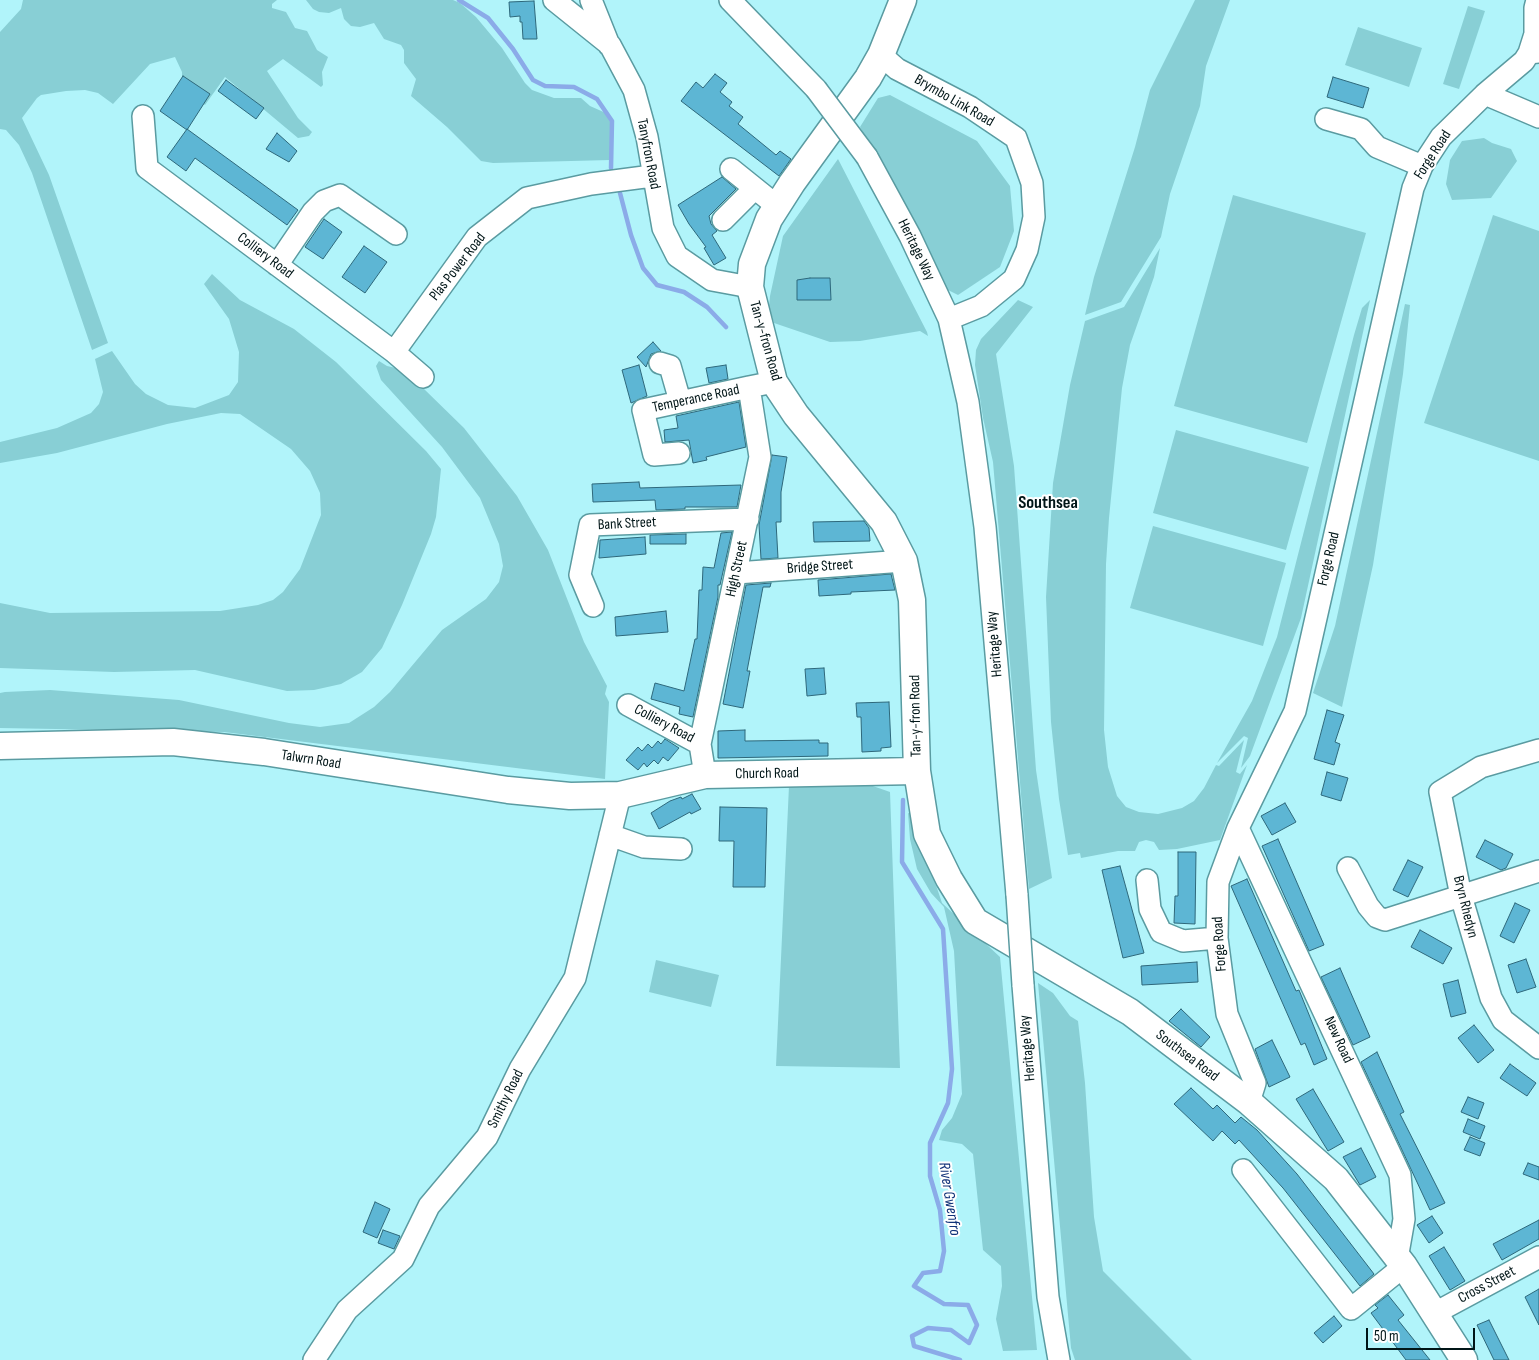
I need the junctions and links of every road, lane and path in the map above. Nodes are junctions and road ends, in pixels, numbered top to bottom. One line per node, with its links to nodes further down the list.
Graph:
1 (554, 0): 6 (street, Tanyfron Road)
2 (592, 0): 6 (street)
3 (730, 0): 22 (street, Heritage Way, bridge)
4 (903, 0): 8 (main road, Tan-y-fron Road)
5 (1535, 5): 7 (street)
6 (610, 45): 15 (street, Tanyfron Road)
7 (1534, 53): 9 (street, Forge Road)
8 (881, 55): 17 (main road, Tan-y-fron Road); 22 (street, Brymbo Link Road)
9 (1485, 94): 11 (street); 13 (street, Forge Road)
10 (143, 116): 20 (street, Colliery Road)
11 (1539, 116)
12 (1326, 119): 13 (street)
13 (1422, 166): 41 (street, Forge Road)
14 (731, 169): 16 (street)
15 (652, 176): 21 (street, Tanyfron Road); 23 (street, Plas Power Road)
16 (754, 189): 17 (street); 18 (street)
17 (777, 206): 21 (main road, Tan-y-fron Road)
18 (722, 220)
19 (396, 234): 20 (street)
20 (277, 265): 23 (street, Colliery Road)
21 (750, 287): 26 (main road, Tan-y-fron Road)
22 (949, 319): 56 (street, Heritage Way, bridge)
23 (394, 352): 25 (street, Colliery Road)
24 (660, 363): 28 (street)
25 (423, 377)
26 (774, 382): 27 (street); 31 (main road, Tan-y-fron Road)
27 (749, 387): 28 (street, Temperance Road); 30 (street, High Street)
28 (680, 401): 29 (street, Temperance Road)
29 (679, 453)
30 (748, 519): 32 (street, High Street); 33 (street, Bank Street)
31 (904, 561): 32 (street, Bridge Street); 38 (main road, Tan-y-fron Road)
32 (736, 574): 35 (street, High Street)
33 (593, 606)
34 (628, 705): 35 (street, Colliery Road)
35 (700, 744): 39 (street, High Street)
36 (0, 746): 40 (main road, Talwrn Road)
37 (1539, 750): 47 (street, Bryn Rhedyn)
38 (916, 771): 39 (main road, Church Road); 50 (main road, Southsea Road)
39 (704, 775): 40 (main road, Church Road)
40 (620, 795): 42 (street, Smithy Road)
41 (1238, 828): 48 (street, Forge Road); 53 (street, New Road)
42 (610, 835): 43 (street); 55 (street, Smithy Road)
43 (680, 849)
44 (1348, 868): 47 (street)
45 (1539, 871): 47 (street)
46 (1147, 880): 48 (street)
47 (1461, 896): 49 (street, Bryn Rhedyn)
48 (1217, 938): 50 (street, Forge Road)
49 (1539, 1048)
50 (1249, 1102): 53 (main road, Southsea Road)
51 (1243, 1170): 53 (street)
52 (1539, 1257): 54 (street, Cross Street)
53 (1401, 1263): 54 (main road, Southsea Road)
54 (1435, 1313): 57 (main road, Southsea Road)
55 (314, 1360)
56 (1059, 1360)
57 (1464, 1360)

